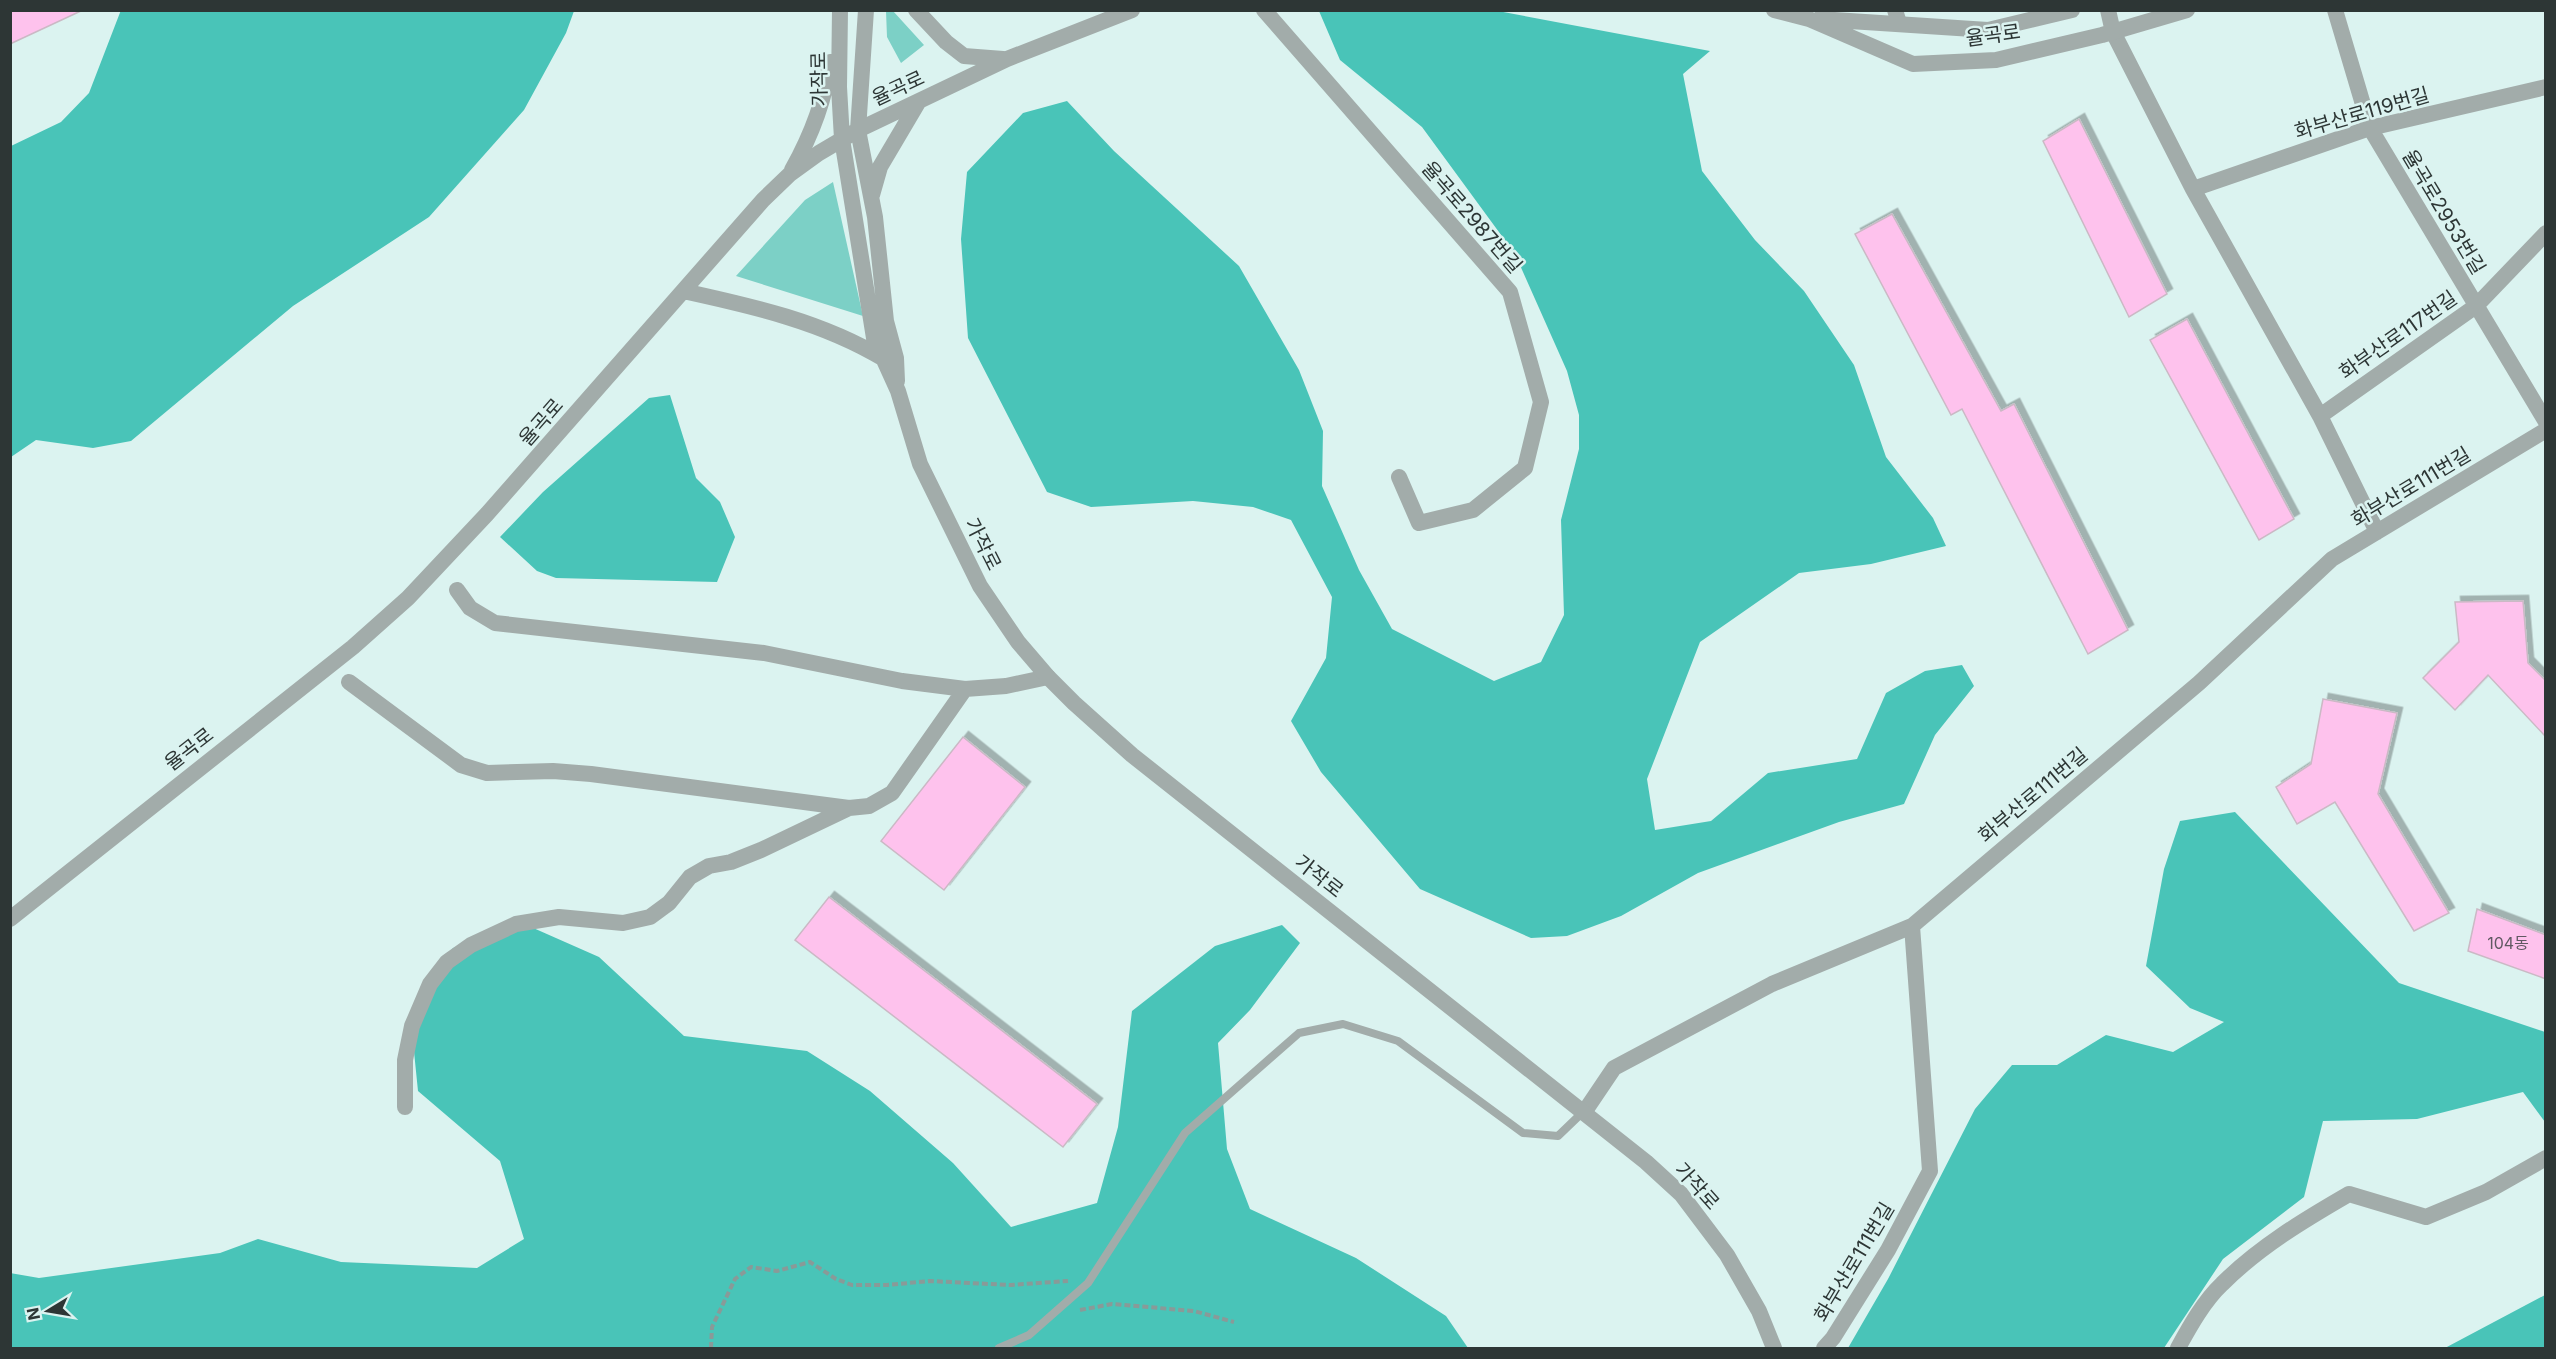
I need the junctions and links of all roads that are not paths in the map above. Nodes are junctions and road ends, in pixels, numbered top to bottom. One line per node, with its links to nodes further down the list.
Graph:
1 (839, 10): 19 (street, 가작로); 20 (street)
2 (866, 10): 18 (street, 가작로)
3 (916, 10): 14 (street)
4 (1132, 10): 14 (street, 율곡로)
5 (1264, 10): 31 (street, 율곡로2987번길)
6 (1774, 10): 12 (street, 율곡로)
7 (2072, 10): 11 (street, 율곡로)
8 (2108, 10): 13 (street)
9 (2187, 10): 13 (street, 율곡로)
10 (2335, 10): 17 (street, 율곡로2953번길)
11 (1897, 17): 12 (street, 율곡로)
12 (1809, 19): 13 (street, 율곡로)
13 (2113, 32): 21 (street)
14 (1007, 59): 16 (street, 율곡로)
15 (2546, 87): 17 (street, 화부산로119번길)
16 (919, 101): 18 (street, 율곡로); 22 (street)
17 (2370, 128): 21 (street, 화부산로119번길); 25 (street, 율곡로2953번길)
18 (858, 130): 19 (street, 율곡로); 22 (street, 가작로)
19 (842, 139): 20 (street, 율곡로); 26 (street, 가작로)
20 (790, 174): 24 (street, 율곡로)
21 (2193, 189): 28 (street)
22 (871, 198): 27 (street, 가작로)
23 (2546, 233): 25 (street, 화부산로117번길)
24 (683, 291): 26 (street); 38 (street, 율곡로)
25 (2476, 306): 28 (street, 화부산로117번길); 29 (street, 율곡로2953번길)
26 (884, 359): 27 (street, 가작로)
27 (898, 391): 34 (street, 가작로)
28 (2320, 416): 32 (street)
29 (2546, 422)
30 (2546, 430): 32 (street, 화부산로111번길)
31 (1399, 477)
32 (2377, 532): 39 (street, 화부산로111번길)
33 (457, 590): 36 (street)
34 (1048, 677): 36 (street); 41 (street, 가작로)
35 (349, 682): 37 (street)
36 (965, 689): 37 (street)
37 (849, 808): 40 (street)
38 (10, 919)
39 (1912, 926): 41 (street); 45 (street, 화부산로111번길)
40 (405, 1107)
41 (1584, 1111): 43 (lane); 44 (street, 가작로)
42 (2546, 1158): 46 (street)
43 (999, 1348)
44 (1774, 1348)
45 (1824, 1348)
46 (2178, 1348)

